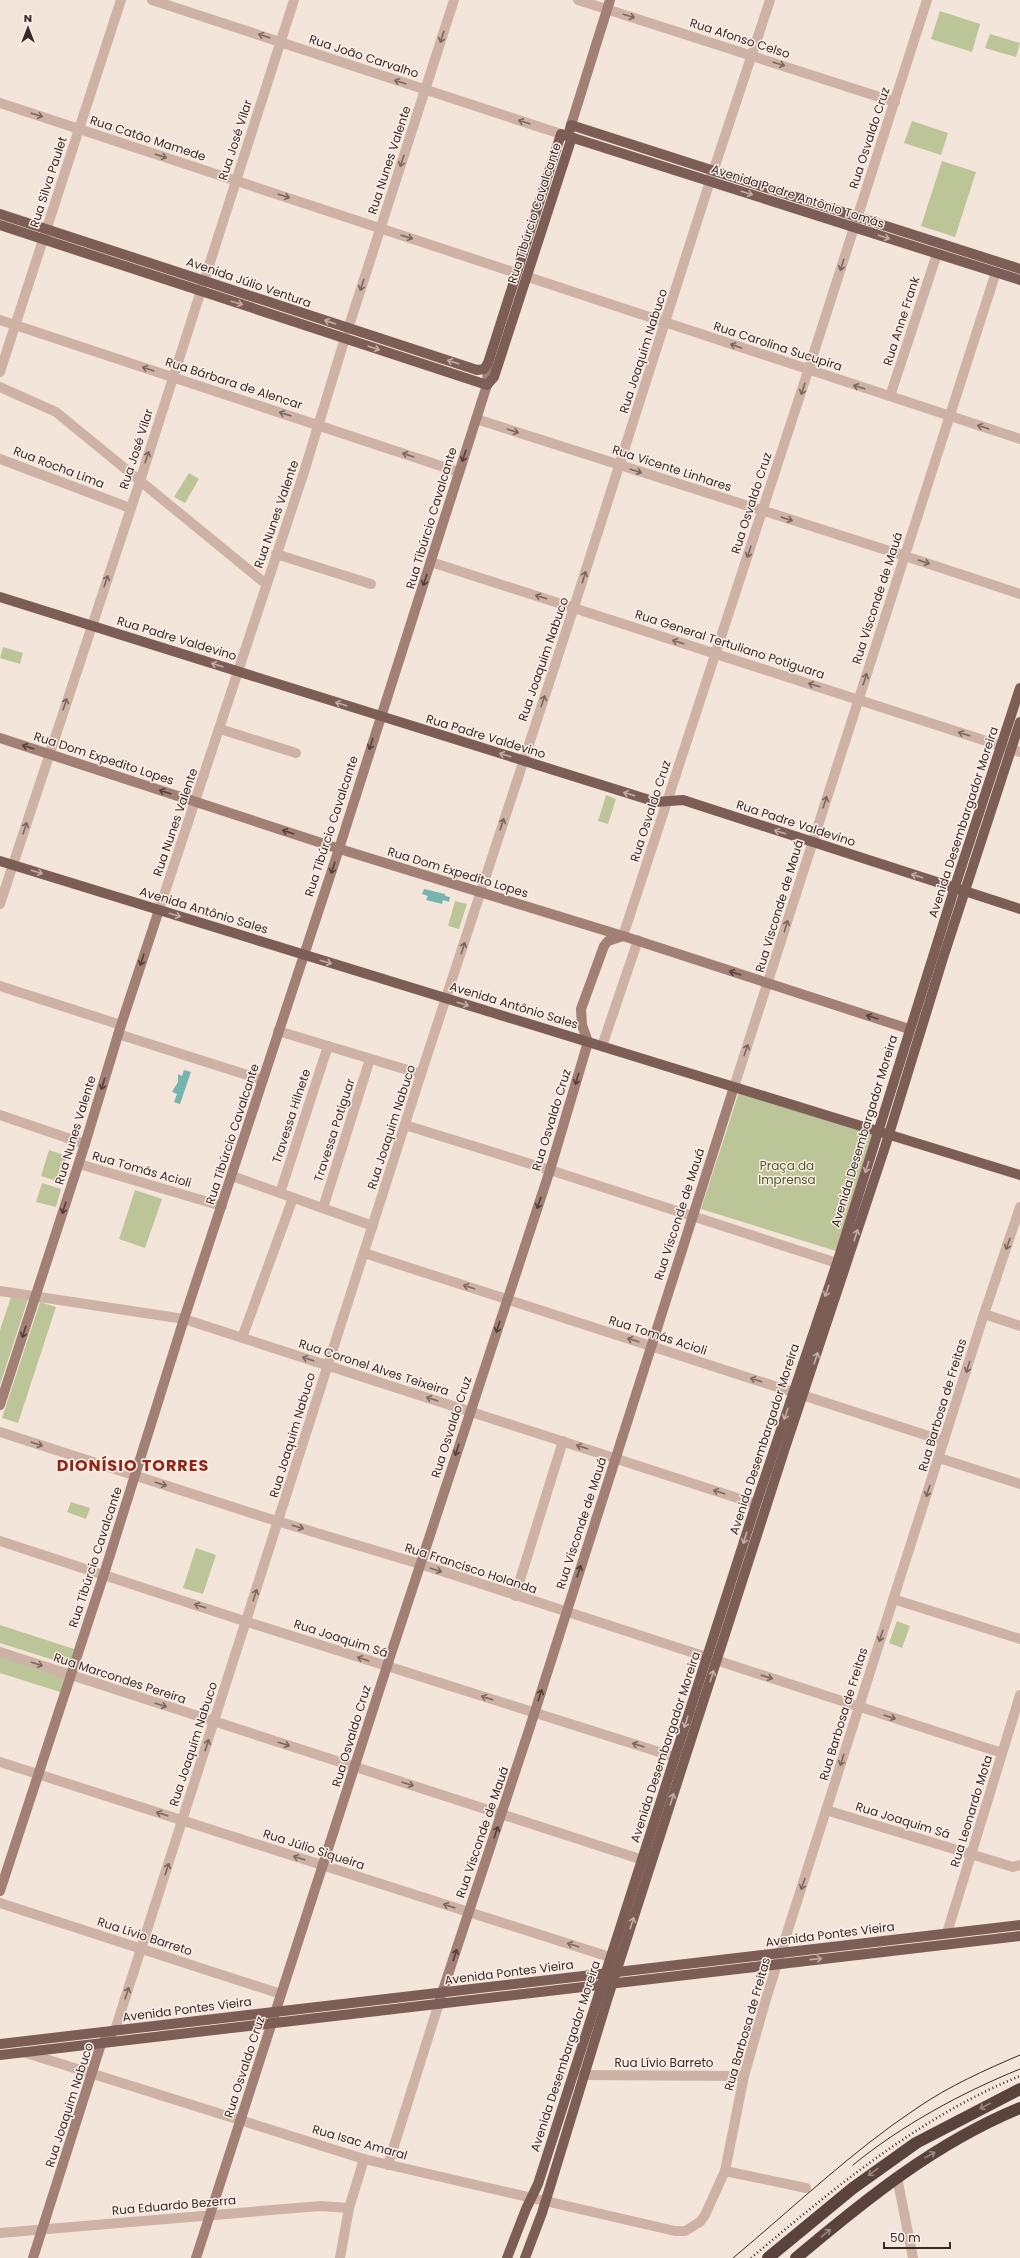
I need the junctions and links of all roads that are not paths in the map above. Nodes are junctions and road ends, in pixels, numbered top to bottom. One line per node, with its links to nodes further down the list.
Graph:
1 (122, 0): 15 (street, Rua Silva Paulet)
2 (152, 0): 9 (street, Rua João Carvalho, one-way to 2)
3 (294, 0): 9 (street, Rua José Vilar)
4 (454, 0): 11 (street, Rua Nunes Valente, one-way to 11)
5 (578, 0): 8 (street, Rua Afonso Celso)
6 (770, 0): 10 (street, Rua Joaquim Nabuco)
7 (927, 0): 12 (street, Rua Osvaldo Cruz)
8 (609, 5): 10 (street, Rua Afonso Celso, one-way to 10); 14 (street, Rua Tibúrcio Cavalcante)
9 (280, 42): 11 (street, Rua João Carvalho, one-way to 9); 18 (street, Rua José Vilar)
10 (753, 56): 12 (street, Rua Afonso Celso, one-way to 12); 17 (street, Rua Joaquim Nabuco)
11 (425, 90): 16 (street, Rua João Carvalho, one-way to 11); 24 (street, Rua Nunes Valente, one-way to 24)
12 (894, 102): 21 (street, Rua Osvaldo Cruz)
13 (0, 103): 15 (street, Rua Catão Mamede, one-way to 15)
14 (571, 125): 16 (main road, Rua Tibúrcio Cavalcante); 17 (main road, Avenida Padre Antônio Tomás)
15 (79, 129): 18 (street, Rua Catão Mamede, one-way to 18); 25 (street, Rua Silva Paulet)
16 (567, 136): 19 (main road, Avenida Padre Antônio Tomás); 30 (main road, Rua Tibúrcio Cavalcante); 31 (main road, Rua Tibúrcio Cavalcante)
17 (714, 170): 19 (street, Rua Joaquim Nabuco); 21 (main road, Avenida Padre Antônio Tomás)
18 (236, 180): 24 (street, Rua Catão Mamede, one-way to 24); 32 (street, Rua José Vilar)
19 (710, 181): 23 (main road, Avenida Padre Antônio Tomás, one-way to 23); 36 (street, Rua Joaquim Nabuco)
20 (0, 214): 25 (main road, Avenida Júlio Ventura)
21 (857, 216): 23 (street, Rua Osvaldo Cruz); 28 (main road, Avenida Padre Antônio Tomás)
22 (0, 225): 26 (main road, Avenida Júlio Ventura)
23 (854, 227): 27 (main road, Avenida Padre Antônio Tomás, one-way to 27); 40 (street, Rua Osvaldo Cruz, one-way to 40)
24 (380, 228): 30 (street, Rua Catão Mamede, one-way to 30); 38 (street, Rua Nunes Valente, one-way to 38)
25 (46, 229): 26 (street, Rua Silva Paulet); 32 (main road, Avenida Júlio Ventura)
26 (42, 239): 34 (main road, Avenida Júlio Ventura); 37 (street, Rua Silva Paulet)
27 (937, 254): 29 (main road, Avenida Padre Antônio Tomás); 45 (street, Rua Anne Frank)
28 (1020, 269)
29 (996, 272): 33 (main road, Avenida Padre Antônio Tomás); 46 (street, Rua Visconde de Mauá)
30 (516, 273): 39 (main road, Rua Tibúrcio Cavalcante)
31 (528, 277): 36 (street, Rua Carolina Sucupira); 43 (main road, Rua Tibúrcio Cavalcante)
32 (203, 280): 34 (street, Rua José Vilar); 38 (main road, Avenida Júlio Ventura, one-way to 32)
33 (1020, 280)
34 (200, 290): 38 (main road, Avenida Júlio Ventura, one-way to 38); 42 (street, Rua José Vilar)
35 (0, 320): 37 (street, Rua Bárbara de Alencar)
36 (666, 322): 40 (street, Rua Carolina Sucupira, one-way to 36); 51 (street, Rua Joaquim Nabuco)
37 (15, 325): 41 (street, Rua Silva Paulet); 42 (street, Rua Bárbara de Alencar, one-way to 37)
38 (347, 333): 39 (main road, Avenida Júlio Ventura, one-way to 38); 43 (main road, Avenida Júlio Ventura, one-way to 43); 48 (street, Rua Nunes Valente)
39 (488, 363): 43 (street, Rua Tibúrcio Cavalcante)
40 (808, 371): 45 (street, Rua Carolina Sucupira, one-way to 40); 55 (street, Rua Osvaldo Cruz, one-way to 55)
41 (0, 372)
42 (173, 376): 48 (street, Rua Bárbara de Alencar, one-way to 42); 53 (street, Rua José Vilar, one-way to 42)
43 (487, 385): 47 (street, Rua Tibúrcio Cavalcante)
44 (0, 387): 53 (street)
45 (890, 396): 46 (street, Rua Carolina Sucupira)
46 (951, 416): 49 (street, Rua Carolina Sucupira, one-way to 46); 57 (street, Rua Visconde de Mauá)
47 (476, 419): 51 (street, Rua Vicente Linhares, one-way to 51); 52 (street, Rua Tibúrcio Cavalcante, one-way to 52)
48 (318, 425): 52 (street, Rua Bárbara de Alencar, one-way to 48); 56 (street, Rua Nunes Valente)
49 (1020, 439)
50 (0, 459): 54 (street, Rua Rocha Lima)
51 (619, 465): 55 (street, Rua Vicente Linhares, one-way to 55); 63 (street, Rua Joaquim Nabuco, one-way to 51)
52 (459, 472): 58 (street, Rua Tibúrcio Cavalcante)
53 (140, 480): 54 (street, Rua José Vilar); 59 (street)
54 (130, 508): 64 (street, Rua José Vilar, one-way to 54)
55 (762, 511): 57 (street, Rua Vicente Linhares, one-way to 57); 65 (street, Rua Osvaldo Cruz, one-way to 65)
56 (276, 554): 59 (street, Rua Nunes Valente); 60 (street)
57 (905, 556): 61 (street, Rua Vicente Linhares, one-way to 61); 68 (street, Rua Visconde de Mauá, one-way to 57)
58 (431, 562): 63 (street, Rua General Tertuliano Potiguara, one-way to 58); 69 (street, Rua Tibúrcio Cavalcante, one-way to 69)
59 (266, 584): 66 (street, Rua Nunes Valente)
60 (372, 584)
61 (1020, 594)
62 (0, 597): 64 (main road, Rua Padre Valdevino)
63 (574, 608): 65 (street, Rua General Tertuliano Potiguara, one-way to 63); 77 (street, Rua Joaquim Nabuco, one-way to 63)
64 (91, 625): 66 (main road, Rua Padre Valdevino, one-way to 64); 75 (street, Rua José Vilar, one-way to 64)
65 (715, 654): 68 (street, Rua General Tertuliano Potiguara, one-way to 65); 78 (street, Rua Osvaldo Cruz)
66 (239, 671): 69 (main road, Rua Padre Valdevino, one-way to 66); 71 (street, Rua Nunes Valente)
67 (1020, 688): 73 (main road, Avenida Desembargador Moreira)
68 (858, 699): 73 (street, Rua General Tertuliano Potiguara, one-way to 68); 80 (street, Rua Visconde de Mauá, one-way to 68)
69 (380, 716): 77 (main road, Rua Padre Valdevino, one-way to 69); 81 (street, Rua Tibúrcio Cavalcante, one-way to 81)
70 (1020, 722): 74 (main road, Avenida Desembargador Moreira)
71 (220, 729): 76 (street); 79 (street, Rua Nunes Valente)
72 (0, 738): 75 (street, Rua Dom Expedito Lopes, one-way to 72)
73 (1001, 746): 74 (street, Rua General Tertuliano Potiguara); 84 (main road, Avenida Desembargador Moreira)
74 (1016, 751): 85 (main road, Avenida Desembargador Moreira)
75 (49, 754): 79 (street, Rua Dom Expedito Lopes, one-way to 75); 83 (street, Rua José Vilar, one-way to 75)
76 (296, 754)
77 (523, 761): 78 (main road, Rua Padre Valdevino, one-way to 77); 86 (street, Rua Joaquim Nabuco, one-way to 77)
78 (667, 801): 80 (main road, Rua Padre Valdevino, one-way to 78); 90 (street, Rua Osvaldo Cruz)
79 (196, 802): 81 (street, Rua Dom Expedito Lopes, one-way to 79); 89 (street, Rua Nunes Valente)
80 (812, 842): 84 (main road, Rua Padre Valdevino, one-way to 80); 93 (street, Rua Visconde de Mauá, one-way to 80)
81 (339, 848): 86 (street, Rua Dom Expedito Lopes); 92 (street, Rua Tibúrcio Cavalcante, one-way to 92)
82 (0, 860): 83 (main road, Avenida Antônio Sales)
83 (13, 865): 87 (street, Rua José Vilar); 89 (main road, Avenida Antônio Sales, one-way to 89)
84 (954, 888): 85 (main road, Rua Padre Valdevino); 97 (main road, Avenida Desembargador Moreira)
85 (965, 891): 88 (main road, Rua Padre Valdevino); 109 (main road, Avenida Desembargador Moreira)
86 (480, 893): 90 (street, Rua Dom Expedito Lopes); 95 (street, Rua Joaquim Nabuco, one-way to 86)
87 (0, 904)
88 (1020, 909)
89 (159, 910): 92 (main road, Avenida Antônio Sales, one-way to 92); 96 (street, Rua Nunes Valente, one-way to 96)
90 (623, 936): 91 (street, Rua Dom Expedito Lopes); 99 (street)
91 (638, 940): 93 (street, Rua Dom Expedito Lopes, one-way to 91); 101 (street)
92 (303, 955): 95 (main road, Avenida Antônio Sales, one-way to 95); 98 (street, Rua Tibúrcio Cavalcante)
93 (768, 983): 97 (street, Rua Dom Expedito Lopes, one-way to 93); 105 (street, Rua Visconde de Mauá, one-way to 93)
94 (0, 986): 96 (street)
95 (446, 998): 99 (main road, Avenida Antônio Sales, one-way to 99); 103 (street, Rua Joaquim Nabuco)
96 (119, 1029): 104 (street); 110 (street, Rua Nunes Valente, one-way to 110)
97 (909, 1030): 108 (main road, Avenida Desembargador Moreira)
98 (278, 1031): 100 (street); 104 (street, Rua Tibúrcio Cavalcante)
99 (588, 1042): 101 (main road, Avenida Antônio Sales); 112 (street, Rua Osvaldo Cruz, one-way to 112)
100 (328, 1046): 102 (street); 115 (street, Travessa Hilnete)
101 (602, 1046): 105 (main road, Avenida Antônio Sales)
102 (370, 1059): 103 (street); 119 (street, Travessa Potiguar)
103 (421, 1074): 107 (street, Rua Joaquim Nabuco)
104 (263, 1080): 114 (street, Rua Tibúrcio Cavalcante)
105 (734, 1087): 108 (main road, Avenida Antônio Sales); 120 (street, Rua Visconde de Mauá)
106 (0, 1115): 110 (street, Rua Tomás Acioli)
107 (405, 1126): 112 (street); 121 (street, Rua Joaquim Nabuco)
108 (879, 1130): 109 (main road, Avenida Antônio Sales); 123 (main road, Avenida Desembargador Moreira, one-way to 123)
109 (889, 1133): 113 (main road, Avenida Antônio Sales); 133 (main road, Avenida Desembargador Moreira, one-way to 109)
110 (86, 1144): 111 (street, Rua Nunes Valente)
111 (79, 1164): 117 (street, Rua Tomás Acioli); 125 (street, Rua Nunes Valente, one-way to 125)
112 (550, 1170): 120 (street); 126 (street, Rua Osvaldo Cruz, one-way to 126)
113 (1020, 1175)
114 (232, 1176): 115 (street); 117 (street, Rua Tibúrcio Cavalcante)
115 (280, 1193): 116 (street)
116 (293, 1198): 119 (street); 130 (street)
117 (222, 1206): 128 (street, Rua Tibúrcio Cavalcante)
118 (1020, 1207): 127 (street, Rua Barbosa de Freitas, one-way to 127)
119 (323, 1208): 121 (street)
120 (691, 1217): 123 (street); 131 (street, Rua Visconde de Mauá)
121 (373, 1226): 122 (street, Rua Joaquim Nabuco)
122 (364, 1253): 126 (street, Rua Tomás Acioli, one-way to 122); 132 (street, Rua Joaquim Nabuco)
123 (837, 1263): 133 (main road, Avenida Desembargador Moreira, one-way to 133)
124 (0, 1291): 125 (street, Rua Coronel Alves Teixeira)
125 (36, 1296): 128 (street, Rua Coronel Alves Teixeira); 134 (street, Rua Nunes Valente, one-way to 134)
126 (507, 1299): 131 (street, Rua Tomás Acioli, one-way to 126); 135 (street, Rua Osvaldo Cruz, one-way to 135)
127 (984, 1314): 129 (street); 138 (street, Rua Barbosa de Freitas, one-way to 138)
128 (184, 1319): 130 (street, Rua Coronel Alves Teixeira); 141 (street, Rua Tibúrcio Cavalcante)
129 (1020, 1326)
130 (242, 1338): 132 (street, Rua Coronel Alves Teixeira, one-way to 130)
131 (650, 1346): 133 (street, Rua Tomás Acioli, one-way to 131); 139 (street, Rua Visconde de Mauá)
132 (328, 1366): 135 (street, Rua Coronel Alves Teixeira, one-way to 132); 144 (street, Rua Joaquim Nabuco)
133 (798, 1394): 138 (street, Rua Tomás Acioli); 143 (main road, Avenida Desembargador Moreira, one-way to 143); 154 (main road, Avenida Desembargador Moreira)
134 (0, 1405)
135 (470, 1411): 137 (street, Rua Coronel Alves Teixeira); 146 (street, Rua Osvaldo Cruz, one-way to 146)
136 (0, 1432): 141 (street, Rua Francisco Holanda, one-way to 141)
137 (563, 1441): 139 (street, Rua Coronel Alves Teixeira, one-way to 137); 148 (street)
138 (944, 1441): 140 (street, Rua Barbosa de Freitas)
139 (615, 1458): 143 (street, Rua Coronel Alves Teixeira, one-way to 139); 150 (street, Rua Visconde de Mauá, one-way to 139)
140 (939, 1458): 142 (street); 149 (street, Rua Barbosa de Freitas, one-way to 149)
141 (135, 1476): 144 (street, Rua Francisco Holanda, one-way to 144); 147 (street, Rua Tibúrcio Cavalcante)
142 (1020, 1484)
143 (756, 1504): 154 (main road, Avenida Desembargador Moreira, one-way to 154)
144 (279, 1521): 146 (street, Rua Francisco Holanda, one-way to 146); 151 (street, Rua Joaquim Nabuco, one-way to 144)
145 (0, 1541): 147 (street, Rua Joaquim Sá)
146 (420, 1564): 148 (street, Rua Francisco Holanda, one-way to 148); 155 (street, Rua Osvaldo Cruz)
147 (104, 1574): 151 (street, Rua Joaquim Sá, one-way to 147); 156 (street, Rua Tibúrcio Cavalcante)
148 (515, 1596): 150 (street, Rua Francisco Holanda)
149 (893, 1599): 152 (street); 158 (street, Rua Barbosa de Freitas, one-way to 158)
150 (566, 1612): 154 (street, Rua Francisco Holanda); 159 (street, Rua Visconde de Mauá, one-way to 150)
151 (246, 1622): 155 (street, Rua Joaquim Sá, one-way to 151); 160 (street, Rua Joaquim Nabuco)
152 (1020, 1639)
153 (0, 1652): 156 (street, Rua Marcondes Pereira, one-way to 156)
154 (712, 1660): 158 (street, Rua Francisco Holanda, one-way to 158); 162 (main road, Avenida Desembargador Moreira, one-way to 162); 182 (main road, Avenida Desembargador Moreira, one-way to 154)
155 (386, 1666): 159 (street, Rua Joaquim Sá, one-way to 155); 164 (street, Rua Osvaldo Cruz)
156 (70, 1675): 160 (street, Rua Marcondes Pereira, one-way to 160); 165 (street, Rua Tibúrcio Cavalcante)
157 (1020, 1695): 161 (street, Rua Leonardo Mota)
158 (859, 1707): 161 (street, Rua Francisco Holanda, one-way to 161); 166 (street, Rua Barbosa de Freitas, one-way to 166)
159 (535, 1713): 162 (street, Rua Joaquim Sá, one-way to 159); 167 (street, Rua Visconde de Mauá)
160 (214, 1722): 164 (street, Rua Marcondes Pereira, one-way to 164); 168 (street, Rua Joaquim Nabuco, one-way to 160)
161 (1002, 1753): 169 (street, Rua Leonardo Mota)
162 (675, 1757): 170 (main road, Avenida Desembargador Moreira)
163 (0, 1762): 165 (street, Rua Júlio Siqueira)
164 (356, 1767): 167 (street, Rua Marcondes Pereira, one-way to 167); 172 (street, Rua Osvaldo Cruz)
165 (38, 1774): 168 (street, Rua Júlio Siqueira, one-way to 165); 173 (street, Rua Tibúrcio Cavalcante)
166 (826, 1810): 169 (street, Rua Joaquim Sá); 180 (street, Rua Barbosa de Freitas, one-way to 180)
167 (502, 1814): 170 (street, Rua Marcondes Pereira); 175 (street, Rua Visconde de Mauá, one-way to 167)
168 (183, 1820): 172 (street, Rua Júlio Siqueira, one-way to 168); 179 (street, Rua Joaquim Nabuco, one-way to 168)
169 (972, 1855): 171 (street, Rua Joaquim Sá); 177 (street, Rua Leonardo Mota)
170 (643, 1860): 181 (main road, Avenida Desembargador Moreira)
171 (1020, 1865)
172 (323, 1866): 175 (street, Rua Júlio Siqueira, one-way to 172); 189 (street, Rua Osvaldo Cruz)
173 (0, 1892)
174 (0, 1904): 179 (street, Rua Lívio Barreto)
175 (468, 1913): 181 (street, Rua Júlio Siqueira, one-way to 175); 188 (street, Rua Visconde de Mauá, one-way to 175)
176 (1020, 1925): 177 (main road, Avenida Pontes Vieira)
177 (946, 1933): 180 (main road, Avenida Pontes Vieira)
178 (1020, 1936): 183 (main road, Avenida Pontes Vieira, one-way to 178)
179 (140, 1949): 189 (street, Rua Lívio Barreto); 193 (street, Rua Joaquim Nabuco, one-way to 179)
180 (781, 1952): 183 (street, Rua Barbosa de Freitas); 184 (main road, Avenida Pontes Vieira)
181 (610, 1957): 182 (street, Rua Júlio Siqueira); 185 (main road, Avenida Desembargador Moreira)
182 (620, 1960): 184 (main road, Avenida Desembargador Moreira)
183 (777, 1964): 186 (main road, Avenida Pontes Vieira); 200 (street, Rua Barbosa de Freitas)
184 (616, 1973): 185 (main road, Avenida Pontes Vieira); 186 (main road, Avenida Desembargador Moreira)
185 (605, 1974): 187 (main road, Avenida Desembargador Moreira); 188 (main road, Avenida Pontes Vieira)
186 (613, 1983): 187 (main road, Avenida Pontes Vieira); 199 (main road, Avenida Desembargador Moreira)
187 (602, 1985): 190 (main road, Avenida Pontes Vieira); 209 (main road, Avenida Desembargador Moreira)
188 (442, 1993): 190 (street, Rua Visconde de Mauá); 191 (main road, Avenida Pontes Vieira)
189 (281, 1994): 191 (street, Rua Osvaldo Cruz)
190 (439, 2003): 192 (main road, Avenida Pontes Vieira); 205 (street, Rua Visconde de Mauá)
191 (276, 2011): 192 (street, Rua Osvaldo Cruz); 193 (main road, Avenida Pontes Vieira)
192 (272, 2023): 195 (main road, Avenida Pontes Vieira); 203 (street, Rua Osvaldo Cruz)
193 (115, 2030): 194 (main road, Avenida Pontes Vieira); 195 (street, Rua Joaquim Nabuco)
194 (0, 2044)
195 (101, 2044): 196 (main road, Avenida Pontes Vieira); 198 (street, Rua Joaquim Nabuco)
196 (23, 2052): 197 (main road, Avenida Pontes Vieira); 198 (street, Rua Isac Amaral)
197 (0, 2055)
198 (91, 2075): 203 (street, Rua Isac Amaral); 214 (street, Rua Joaquim Nabuco)
199 (584, 2075): 200 (street, Rua Lívio Barreto); 210 (main road, Avenida Desembargador Moreira)
200 (744, 2076): 206 (street, Rua Barbosa de Freitas)
201 (1020, 2089): 221 (highway, one-way to 221)
202 (1020, 2108): 207 (highway, one-way to 202)
203 (241, 2120): 204 (street, Rua Isac Amaral); 212 (street, Rua Osvaldo Cruz)
204 (364, 2159): 205 (street, Rua Isac Amaral); 211 (street)
205 (388, 2165): 209 (street, Rua Isac Amaral)
206 (724, 2171): 208 (street); 213 (street, Rua Barbosa de Freitas)
207 (897, 2177): 222 (highway, one-way to 207); 223 (street)
208 (806, 2188)
209 (532, 2197): 210 (street, Rua Isac Amaral); 219 (main road, Avenida Desembargador Moreira)
210 (546, 2200): 213 (street, Rua Isac Amaral); 220 (main road, Avenida Desembargador Moreira)
211 (349, 2208): 212 (street, Rua Eduardo Bezerra); 218 (street)
212 (210, 2215): 214 (street, Rua Eduardo Bezerra); 217 (street, Rua Osvaldo Cruz)
213 (694, 2227)
214 (42, 2229): 215 (street, Rua Eduardo Bezerra); 216 (street, Rua Joaquim Nabuco)
215 (0, 2233)
216 (33, 2258)
217 (196, 2258)
218 (340, 2258)
219 (507, 2258)
220 (525, 2258)
221 (768, 2258)
222 (796, 2258)
223 (913, 2258)

